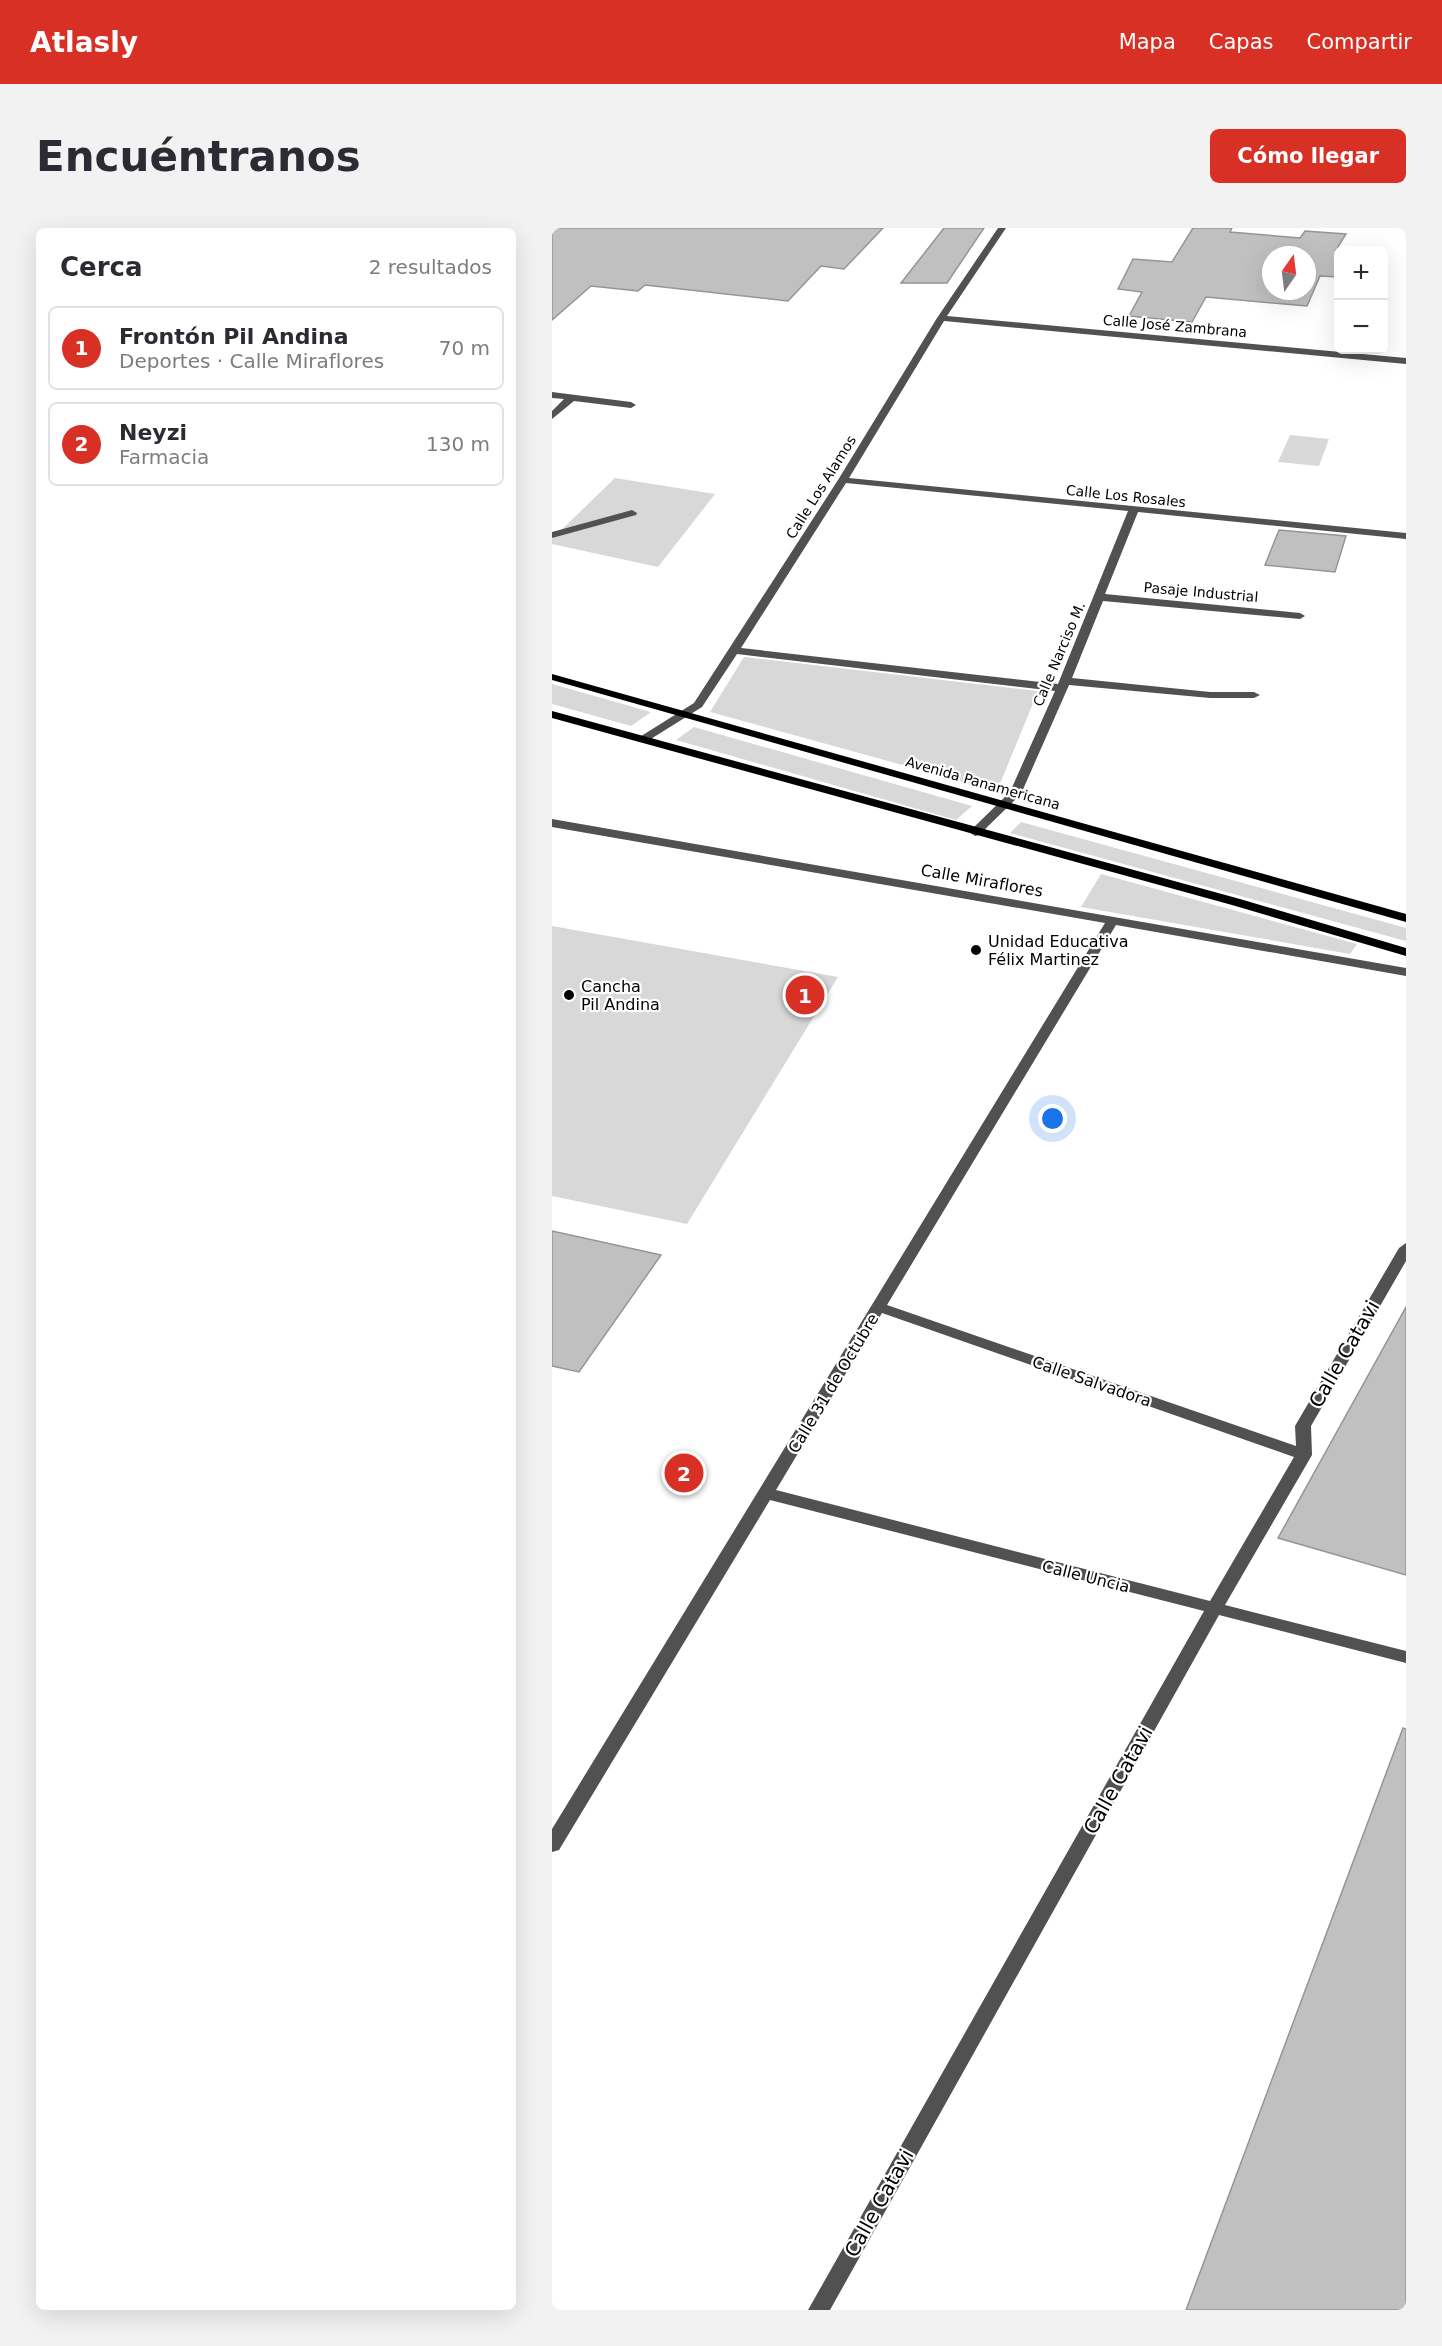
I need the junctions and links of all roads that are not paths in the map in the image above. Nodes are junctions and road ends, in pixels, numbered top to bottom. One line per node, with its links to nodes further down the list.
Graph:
1 (1002, 228): 2 (street, Calle Los Alamos)
2 (941, 318): 3 (street, Calle José Zambrana); 8 (street, Calle Los Alamos)
3 (1406, 361)
4 (552, 395): 5 (street)
5 (572, 397): 6 (street); 7 (street)
6 (631, 405)
7 (552, 416)
8 (843, 480): 9 (street, Calle Los Rosales); 15 (street, Calle Los Alamos)
9 (1134, 510): 12 (street, Calle Los Rosales); 13 (street, Calle Narciso M.)
10 (632, 513): 11 (street)
11 (552, 535)
12 (1406, 536)
13 (1099, 597): 14 (street, Pasaje Industrial); 17 (street, Calle Narciso M.)
14 (1300, 616)
15 (733, 650): 17 (street); 20 (street, Calle Los Alamos)
16 (552, 677): 20 (main road, Avenida Panamericana)
17 (1064, 685): 18 (street); 22 (street, Calle Narciso M.)
18 (1254, 695)
19 (552, 714): 21 (main road)
20 (682, 715): 21 (street, Calle Los Alamos); 22 (main road, Avenida Panamericana)
21 (642, 740): 24 (main road)
22 (1005, 805): 24 (street, Calle Narciso M.); 25 (main road, Avenida Panamericana)
23 (552, 823): 26 (street, Calle Miraflores)
24 (975, 832): 27 (main road)
25 (1406, 918)
26 (1113, 920): 28 (street, Calle Miraflores); 30 (street, Calle 31 de Octubre)
27 (1406, 952)
28 (1406, 972)
29 (1406, 1248): 31 (street, Calle Catavi)
30 (879, 1308): 31 (street, Calle Salvadora); 32 (street, Calle 31 de Octubre)
31 (1304, 1455): 33 (street, Calle Catavi)
32 (765, 1493): 33 (street, Calle Uncia); 35 (street, Calle 31 de Octubre)
33 (1214, 1609): 34 (street, Calle Uncia); 36 (street, Calle Catavi)
34 (1406, 1657)
35 (552, 1845)
36 (819, 2310)

